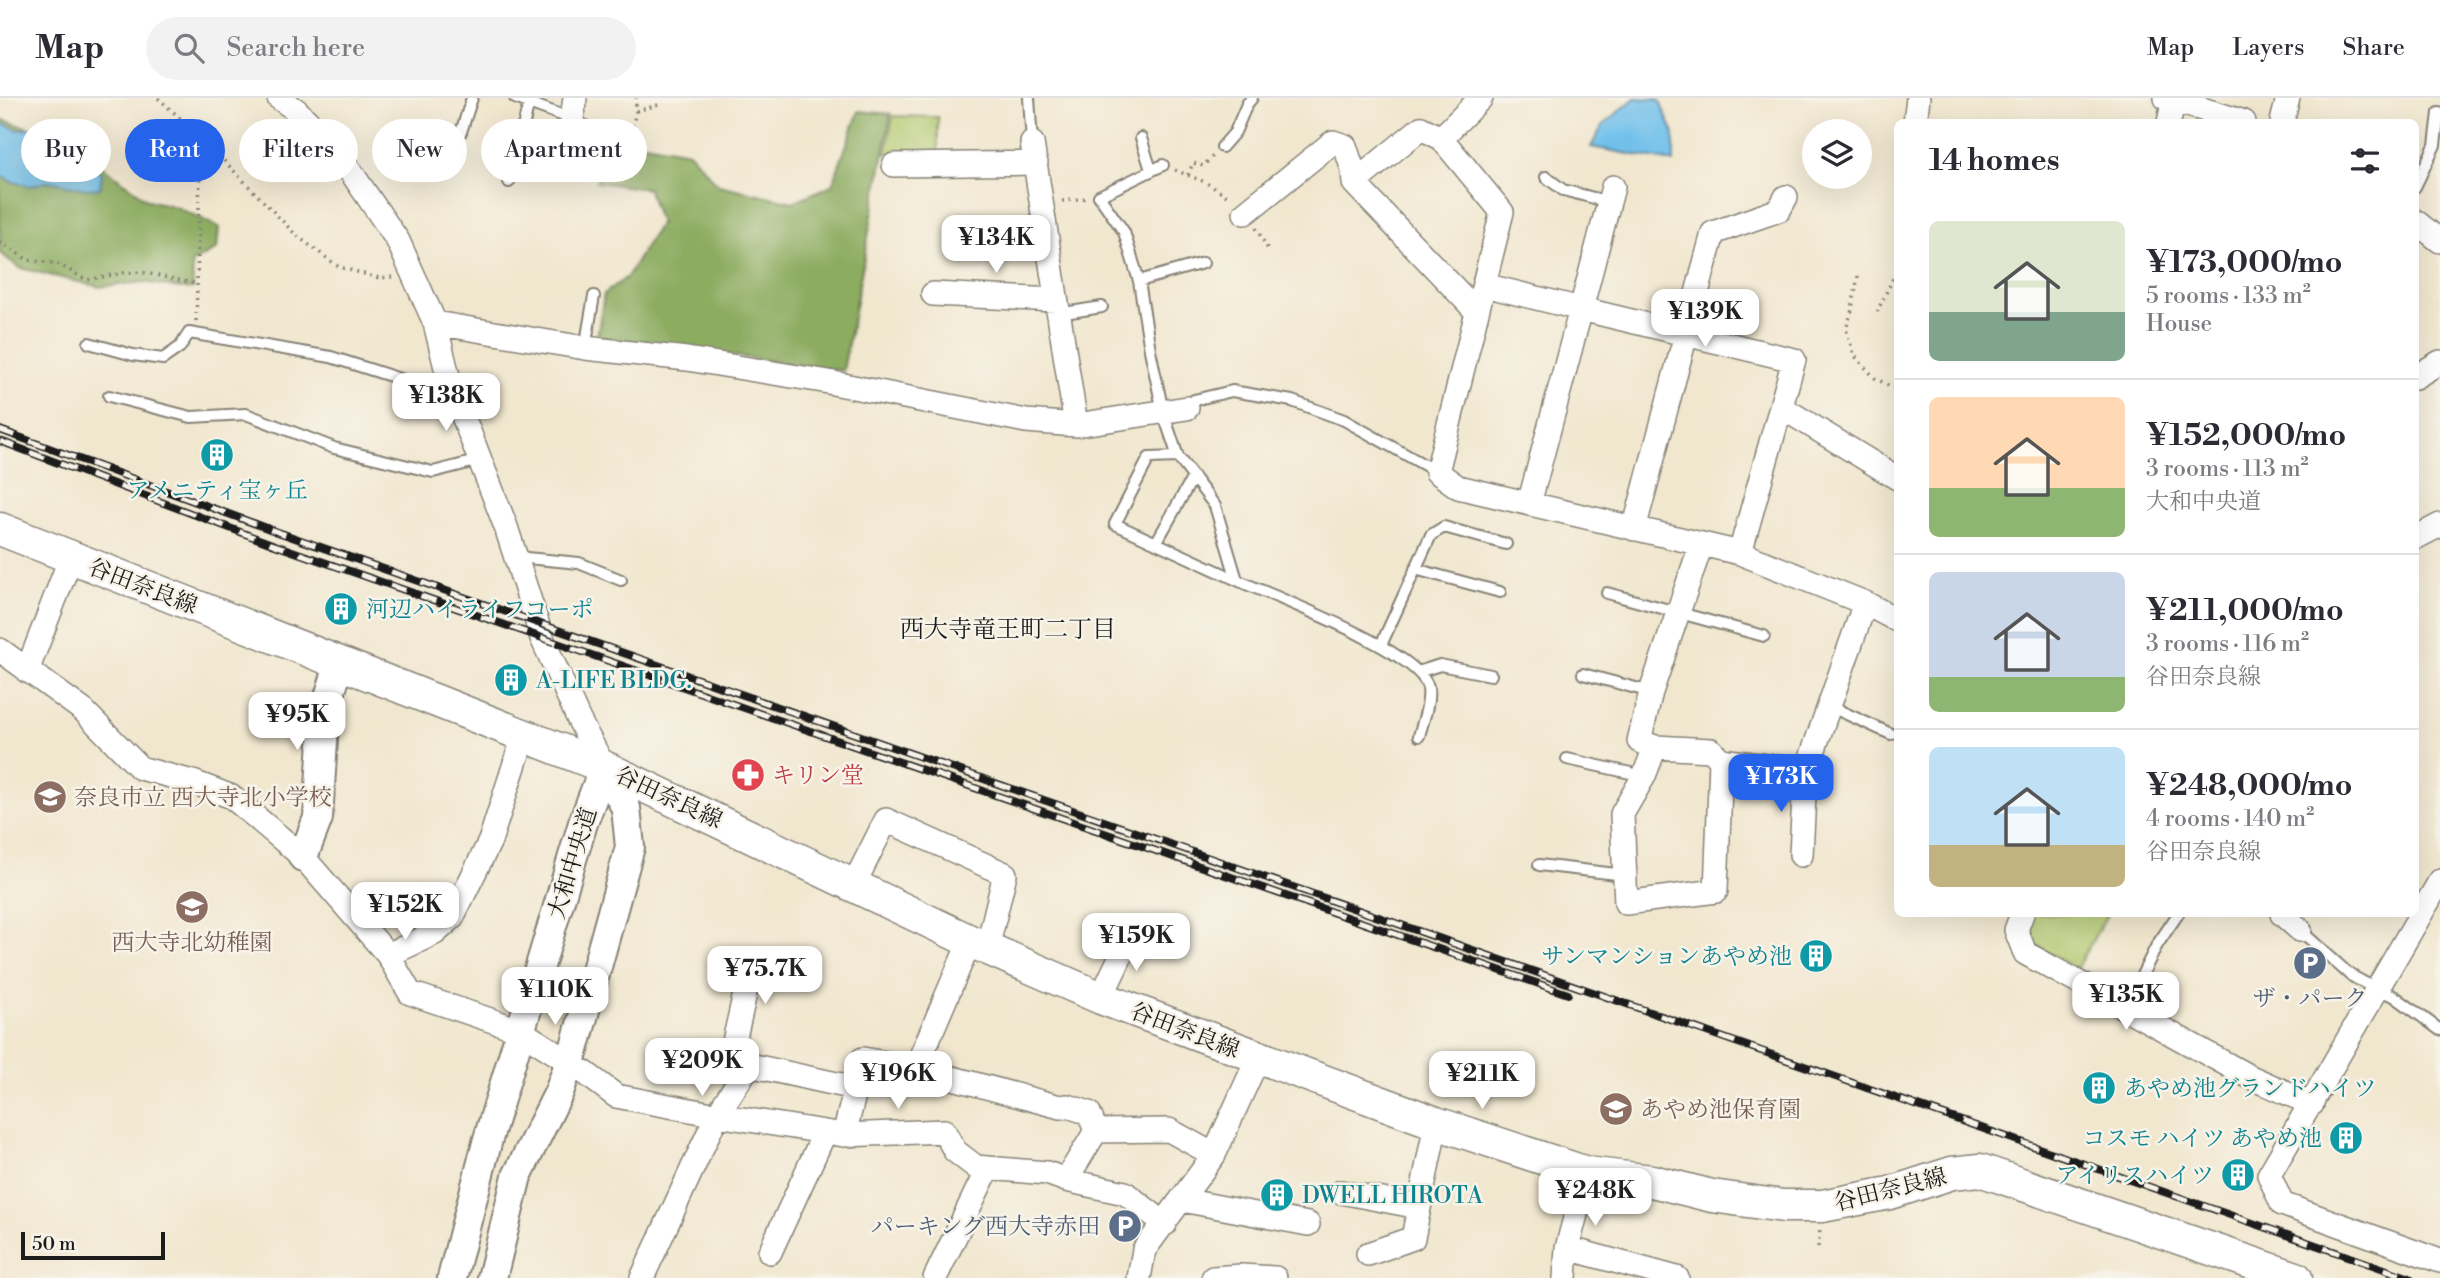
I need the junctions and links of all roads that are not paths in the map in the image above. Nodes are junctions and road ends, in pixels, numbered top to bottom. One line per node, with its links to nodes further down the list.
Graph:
1 (472, 98): 13 (lane)
2 (515, 98): 10 (lane)
3 (1029, 98): 22 (lane)
4 (1252, 98): 21 (lane)
5 (1482, 98): 20 (street)
6 (1918, 98): 15 (street)
7 (2171, 98): 16 (street); 17 (street)
8 (2288, 98): 18 (street)
9 (292, 102): 43 (street)
10 (528, 103): 11 (lane); 14 (lane)
11 (573, 109)
12 (2439, 113): 27 (lane)
13 (465, 119)
14 (524, 119)
15 (1916, 119)
16 (2169, 119)
17 (2235, 119)
18 (2283, 119)
19 (1141, 138): 25 (lane)
20 (1441, 138): 28 (street); 36 (street)
21 (1222, 147)
22 (1034, 153): 23 (street); 39 (street)
23 (894, 165)
24 (1163, 165): 25 (lane)
25 (1151, 170): 35 (lane)
26 (1546, 177): 29 (lane)
27 (2419, 179)
28 (1354, 183): 31 (street); 42 (street)
29 (1611, 194): 41 (street)
30 (1786, 197): 44 (street)
31 (1245, 213)
32 (2419, 224): 33 (street)
33 (2440, 241)
34 (1203, 263): 35 (lane)
35 (1139, 281): 53 (lane)
36 (1484, 285): 41 (street); 42 (street)
37 (933, 294): 39 (street)
38 (594, 296): 46 (lane)
39 (1057, 307): 40 (lane); 54 (street)
40 (1102, 307)
41 (1581, 309): 44 (street); 60 (street)
42 (1477, 312): 57 (street)
43 (435, 323): 46 (street); 49 (street)
44 (1686, 333): 51 (street); 63 (street)
45 (89, 343): 49 (lane)
46 (585, 348): 54 (street)
47 (2440, 362): 48 (street)
48 (2419, 375)
49 (449, 380): 56 (street)
50 (109, 397): 56 (lane)
51 (1781, 407): 58 (street); 68 (street)
52 (1187, 408): 53 (street); 57 (lane)
53 (1163, 412): 54 (street); 55 (lane)
54 (1076, 425)
55 (1178, 457): 59 (lane); 65 (lane)
56 (480, 460): 69 (street)
57 (1437, 472): 60 (street)
58 (1894, 476)
59 (1193, 477): 65 (lane); 73 (lane)
60 (1529, 504): 63 (street)
61 (2440, 525): 64 (street)
62 (0, 529): 70 (main road, 谷田奈良線)
63 (1634, 529): 67 (street)
64 (2419, 536)
65 (1156, 543): 73 (lane)
66 (1506, 544): 71 (lane)
67 (1701, 545): 68 (street); 77 (street)
68 (1740, 553): 76 (street)
69 (516, 556): 72 (lane); 95 (street)
70 (71, 557): 82 (main road, 谷田奈良線); 83 (street)
71 (1415, 569): 74 (lane); 80 (lane)
72 (621, 580)
73 (1237, 580): 80 (lane)
74 (1500, 592)
75 (1606, 593): 77 (lane)
76 (1865, 603): 78 (street); 88 (street)
77 (1679, 611): 79 (lane); 87 (street)
78 (1894, 618)
79 (1764, 636)
80 (1381, 645): 84 (lane)
81 (0, 650): 83 (street)
82 (340, 663): 90 (main road, 谷田奈良線); 99 (street)
83 (27, 671): 99 (street)
84 (1418, 672): 86 (lane); 91 (lane)
85 (1583, 674): 87 (lane)
86 (1491, 675)
87 (1651, 692): 92 (street)
88 (1829, 706): 89 (lane); 96 (street)
89 (1891, 734)
90 (524, 735): 95 (main road, 谷田奈良線); 112 (street)
91 (1419, 736)
92 (1656, 747): 94 (street); 97 (street)
93 (1567, 759): 97 (lane)
94 (1721, 760): 96 (street); 101 (street)
95 (604, 767): 103 (main road, 谷田奈良線); 145 (street, 大和中央道); 146 (street, 大和中央道)
96 (1805, 775): 98 (street)
97 (1644, 776): 101 (street)
98 (1801, 855)
99 (303, 857): 112 (street)
100 (1539, 865): 101 (lane)
101 (1625, 875)
102 (2440, 881): 104 (street)
103 (853, 886): 111 (main road, 谷田奈良線); 111 (street)
104 (2419, 905)
105 (2021, 917): 116 (street)
106 (2176, 917): 116 (lane)
107 (2285, 917): 110 (street)
108 (2413, 917): 114 (street)
109 (1133, 930): 115 (street)
110 (2300, 930): 114 (lane)
111 (978, 945): 115 (main road, 谷田奈良線); 123 (street)
112 (388, 955): 117 (street)
113 (752, 963): 122 (street)
114 (2376, 989): 118 (lane); 126 (street)
115 (1101, 998): 121 (main road, 谷田奈良線)
116 (2126, 1007): 126 (street)
117 (505, 1025)
118 (2440, 1030)
119 (530, 1037): 120 (street)
120 (560, 1056)
121 (1258, 1058): 128 (main road, 谷田奈良線); 131 (street)
122 (749, 1065): 125 (street); 127 (street)
123 (916, 1068): 125 (street); 129 (street)
124 (584, 1072): 127 (street)
125 (855, 1087): 130 (street)
126 (2312, 1104): 143 (street)
127 (717, 1115): 130 (street); 147 (street)
128 (1436, 1123): 133 (main road, 谷田奈良線); 137 (street)
129 (1096, 1131): 131 (street); 134 (street)
130 (835, 1133): 132 (street); 141 (street)
131 (1214, 1155): 136 (street)
132 (988, 1168): 134 (street); 144 (street)
133 (1587, 1173): 140 (street); 153 (main road, 谷田奈良線)
134 (1066, 1180): 138 (street)
135 (1341, 1192): 137 (street)
136 (1182, 1200): 138 (street); 139 (street)
137 (1419, 1207): 142 (street)
138 (1165, 1224): 148 (street)
139 (1308, 1224)
140 (1567, 1248): 151 (street); 152 (street)
141 (770, 1252)
142 (1367, 1254)
143 (2440, 1261)
144 (940, 1276)
145 (453, 1278)
146 (492, 1278)
147 (642, 1278)
148 (1139, 1278)
149 (1213, 1278): 150 (street)
150 (1275, 1278)
151 (1565, 1278)
152 (1677, 1278)
153 (2296, 1278)

